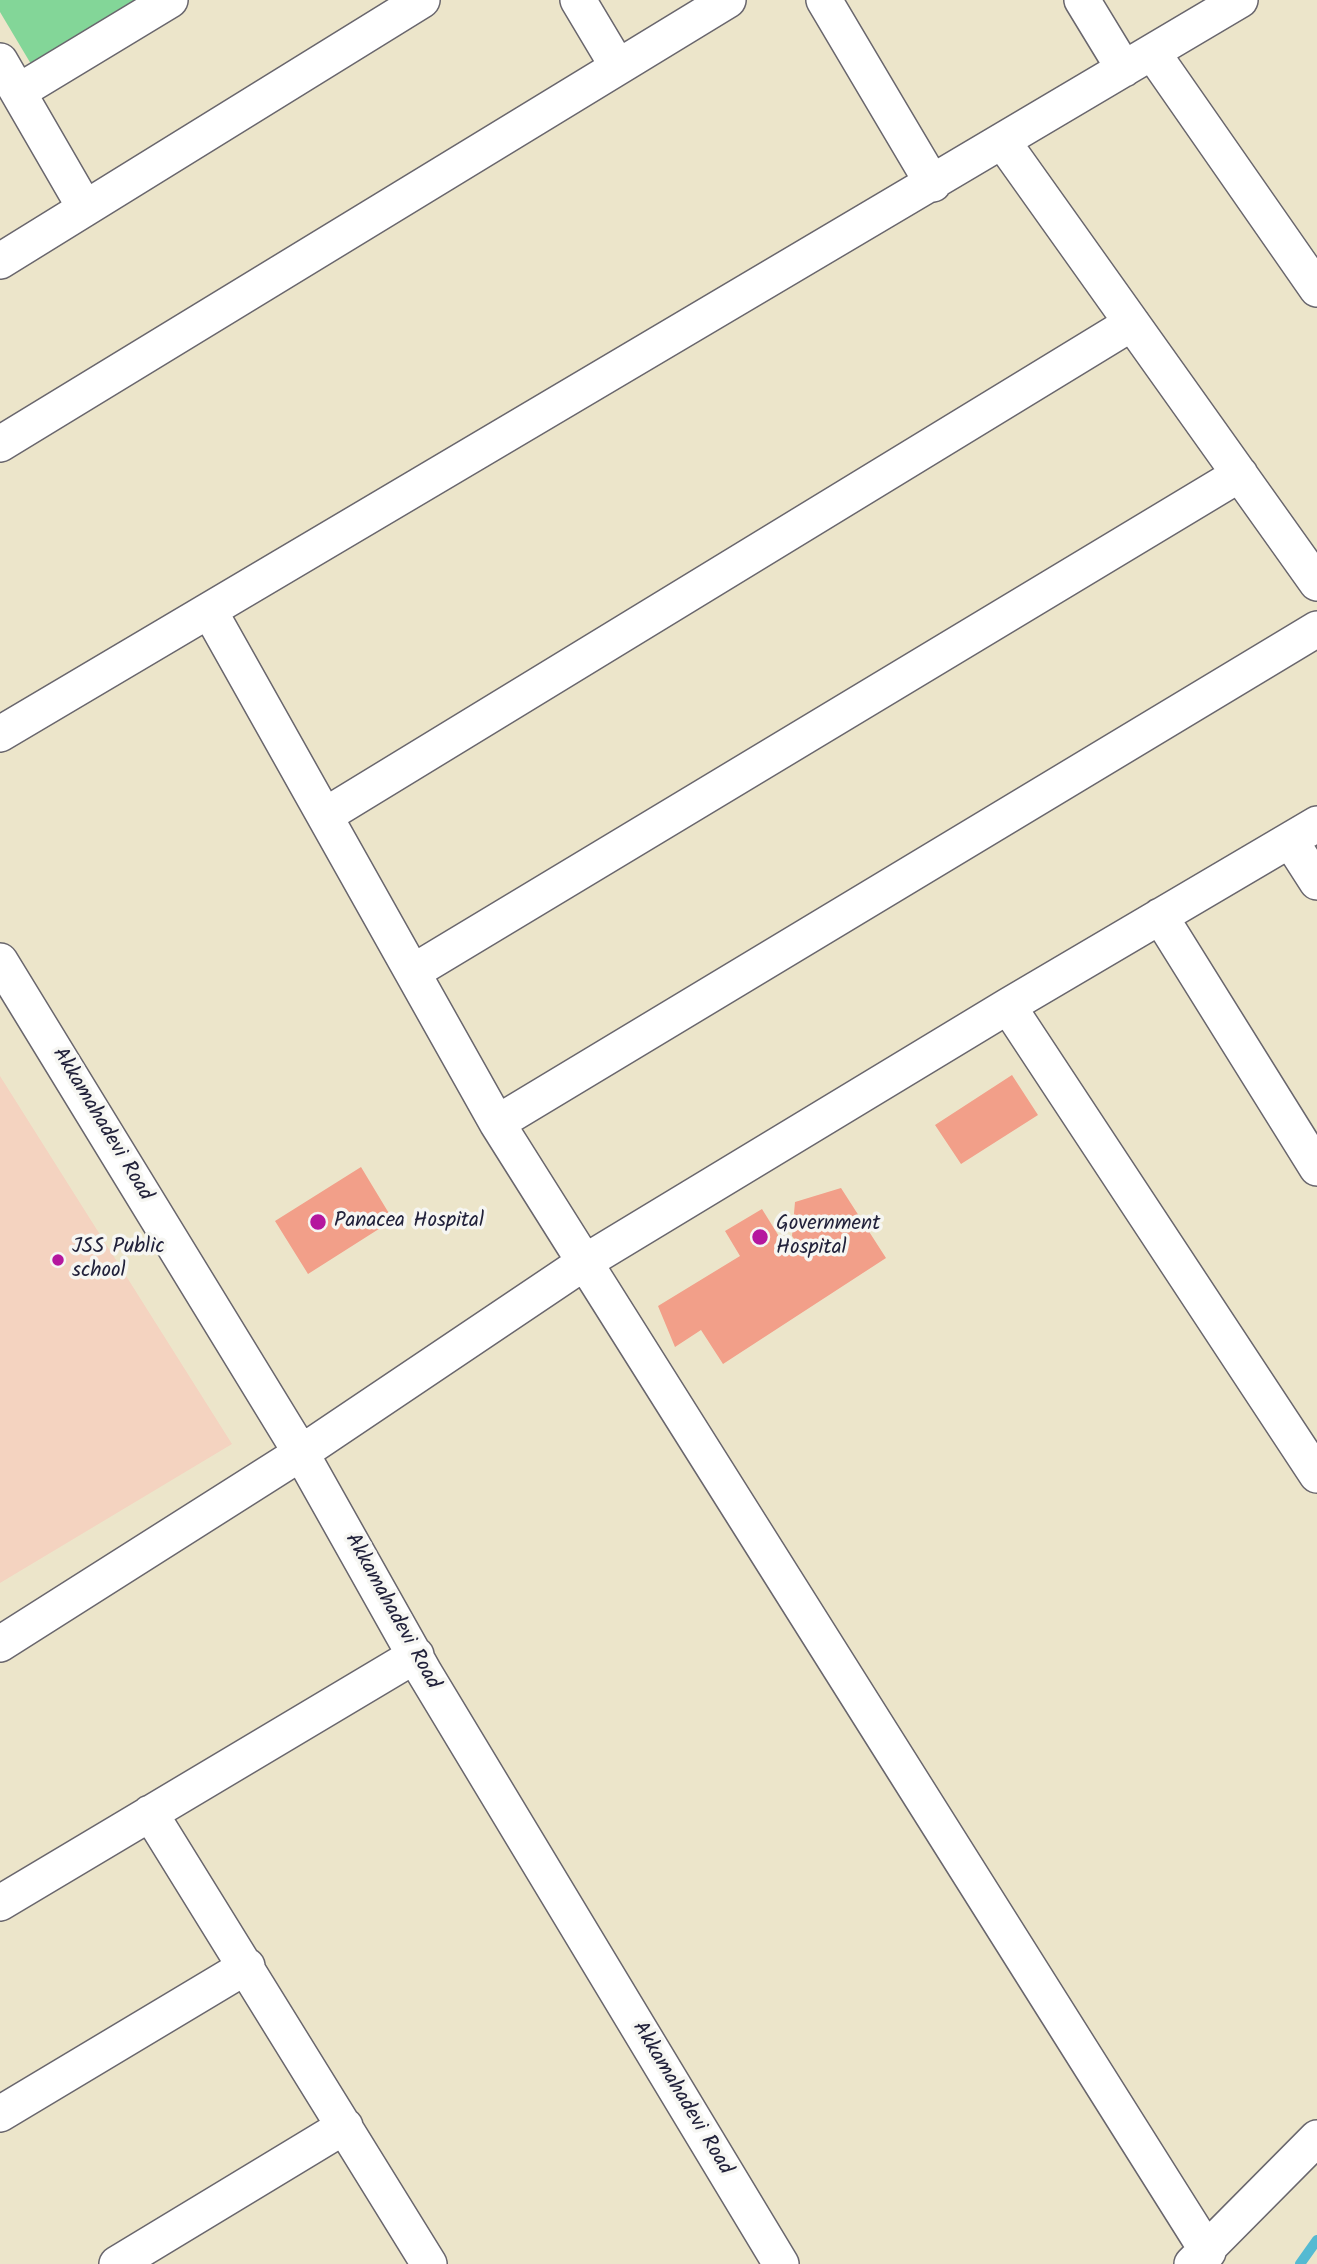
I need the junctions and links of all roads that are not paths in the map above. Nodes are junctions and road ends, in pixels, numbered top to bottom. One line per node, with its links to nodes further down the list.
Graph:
1 (170, 0): 11 (street)
2 (422, 0): 14 (street)
3 (578, 0): 10 (street)
4 (728, 0): 10 (street)
5 (824, 0): 13 (street)
6 (1082, 0): 9 (street)
7 (1240, 0): 9 (street)
8 (0, 61): 11 (street)
9 (1138, 61): 12 (street); 15 (street)
10 (618, 67): 19 (street)
11 (18, 92): 14 (street)
12 (1003, 142): 13 (street); 18 (street)
13 (933, 184): 22 (street)
14 (85, 208): 16 (street)
15 (1306, 251): 17 (street)
16 (0, 261)
17 (1317, 289)
18 (1132, 323): 20 (street); 25 (street)
19 (0, 444)
20 (1240, 474): 21 (street); 30 (street)
21 (1317, 583)
22 (210, 612): 24 (street); 25 (street)
23 (1317, 629): 32 (street)
24 (0, 734)
25 (326, 815): 30 (street)
26 (1303, 832): 27 (street); 28 (street)
27 (1317, 882)
28 (1160, 916): 31 (street); 33 (street)
29 (0, 961): 35 (street, Akkamahadevi Road)
30 (413, 972): 32 (street)
31 (1008, 1006): 34 (street); 36 (street)
32 (497, 1123): 34 (street)
33 (1317, 1168)
34 (585, 1262): 35 (street); 45 (street)
35 (301, 1453): 37 (street); 38 (street, Akkamahadevi Road)
36 (1317, 1475)
37 (0, 1644)
38 (416, 1655): 39 (street); 48 (street, Akkamahadevi Road)
39 (150, 1813): 40 (street); 41 (street)
40 (0, 1903)
41 (247, 1966): 42 (street); 43 (street)
42 (0, 2113)
43 (345, 2126): 46 (street); 47 (street)
44 (1317, 2138): 45 (street)
45 (1200, 2258)
46 (117, 2264)
47 (429, 2264)
48 (781, 2264)

